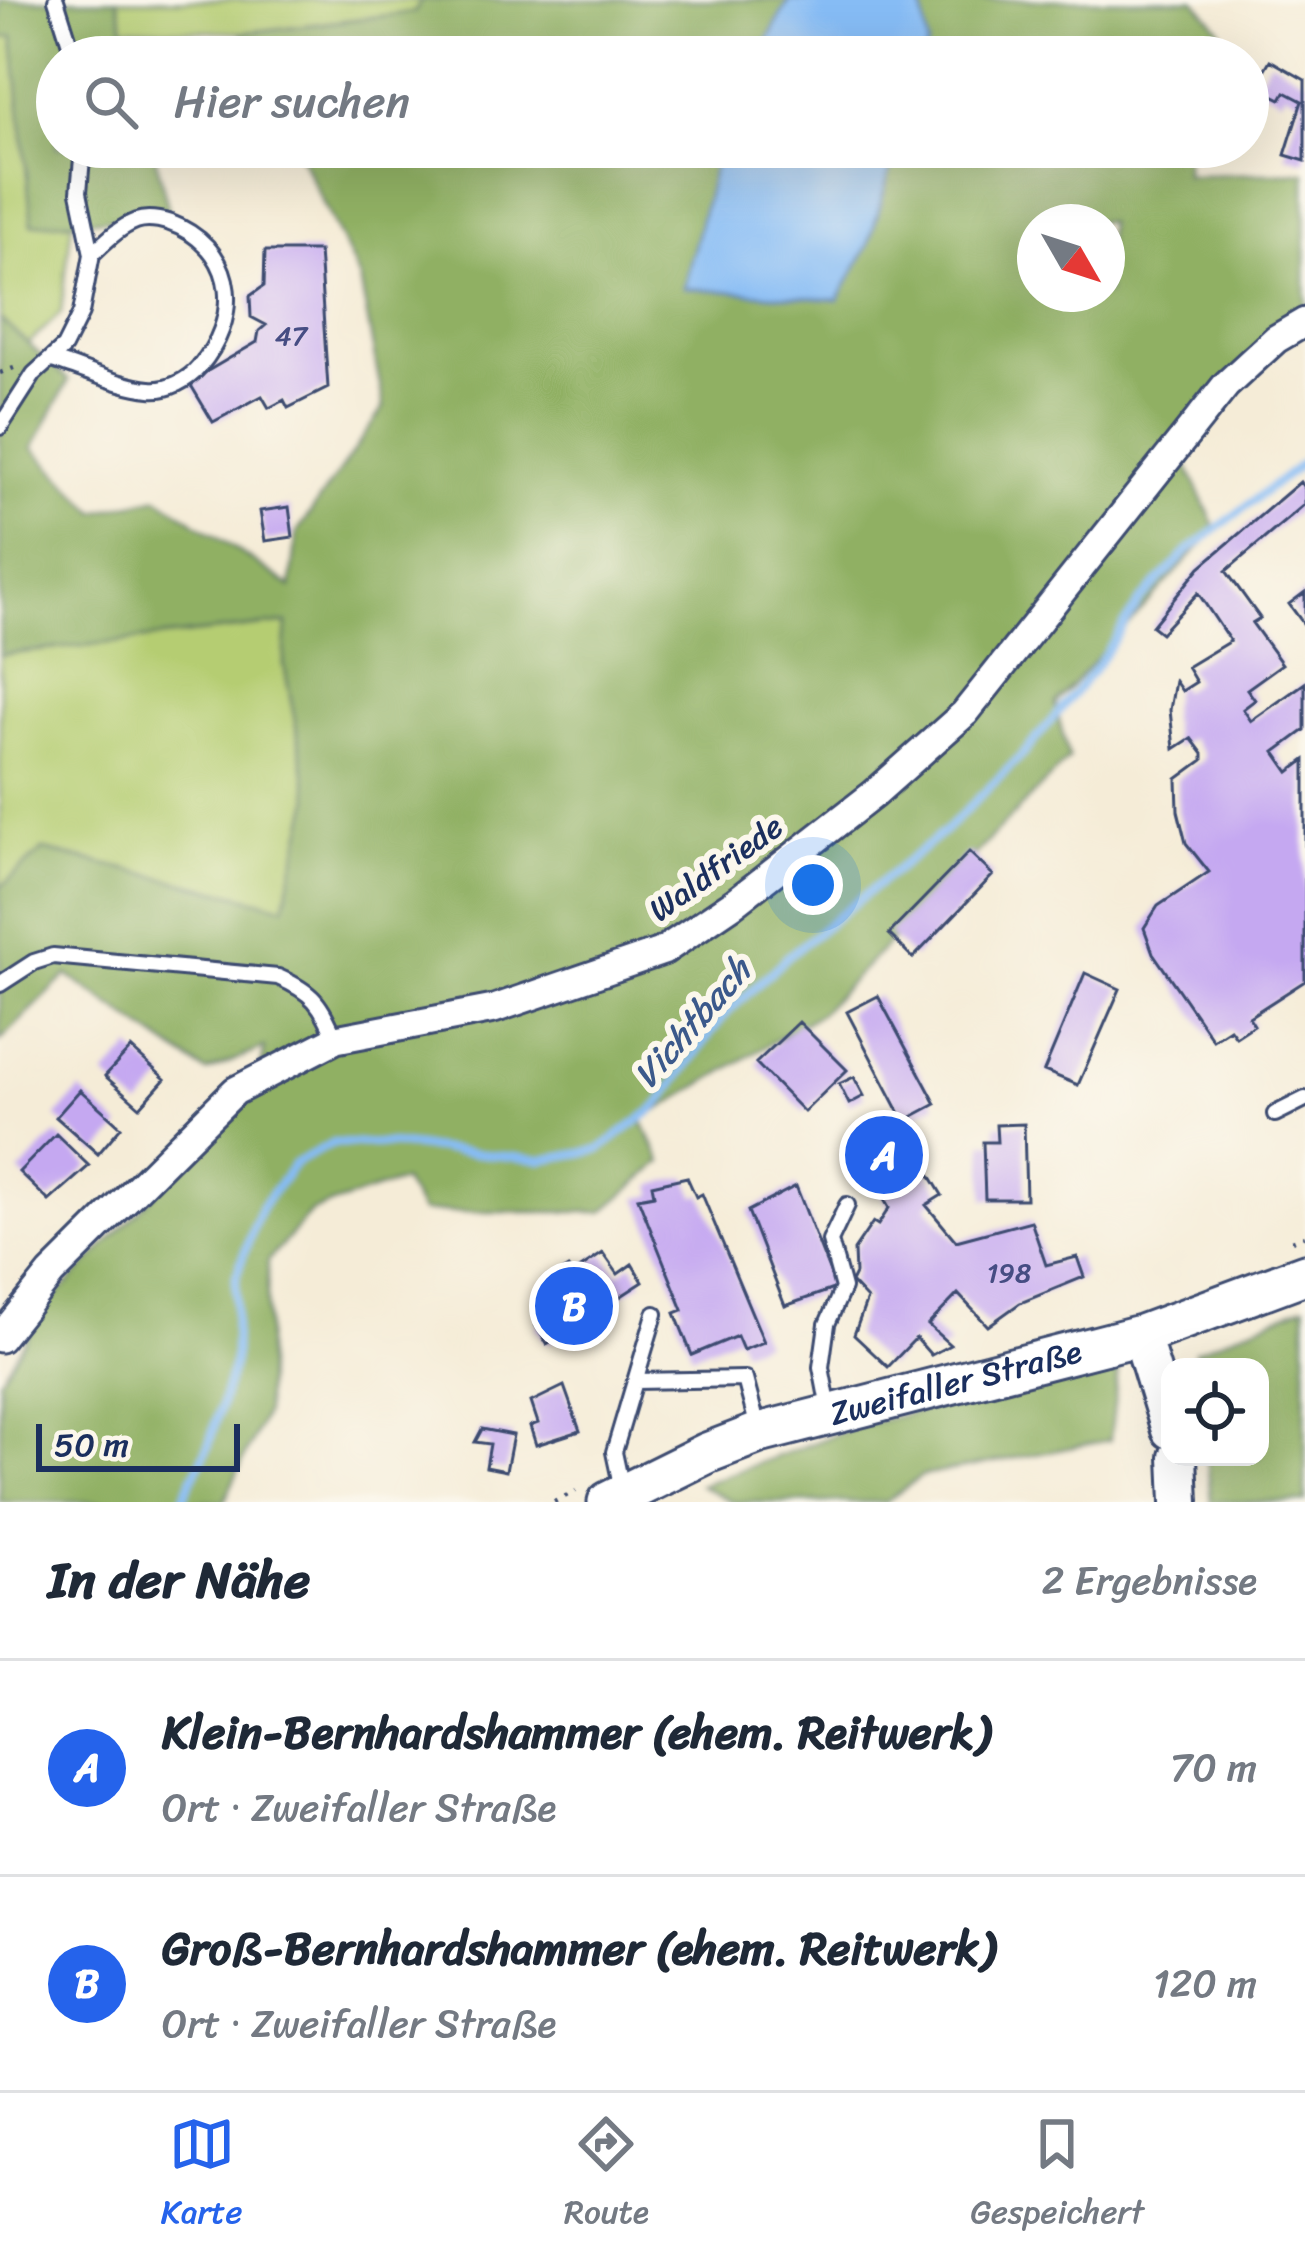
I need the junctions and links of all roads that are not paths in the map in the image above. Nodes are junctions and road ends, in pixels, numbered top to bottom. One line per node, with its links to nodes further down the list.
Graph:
1 (56, 0): 2 (lane)
2 (67, 36)
3 (81, 168): 4 (lane)
4 (92, 254): 6 (lane); 6 (lane)
5 (1305, 322): 9 (street, Waldfriede)
6 (52, 359): 7 (lane)
7 (0, 427)
8 (0, 984): 9 (lane)
9 (336, 1040): 16 (street, Waldfriede)
10 (1305, 1099): 11 (lane)
11 (1276, 1114)
12 (847, 1204): 19 (lane)
13 (1305, 1274): 15 (main road, Zweifaller Straße)
14 (655, 1314): 17 (lane)
15 (1141, 1335): 18 (street); 19 (main road, Zweifaller Straße)
16 (0, 1338)
17 (636, 1381): 20 (lane); 22 (lane)
18 (1161, 1401)
19 (830, 1414): 20 (main road, Zweifaller Straße)
20 (759, 1433): 22 (main road, Zweifaller Straße)
21 (1178, 1466): 23 (street)
22 (615, 1498)
23 (1180, 1502)

